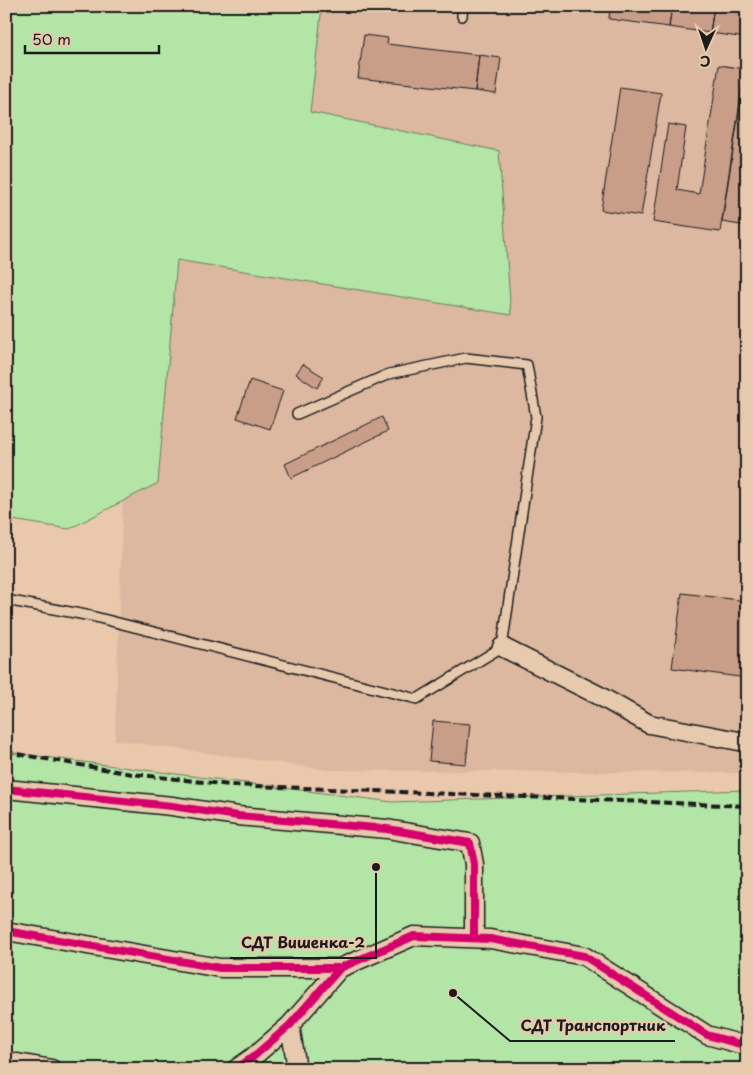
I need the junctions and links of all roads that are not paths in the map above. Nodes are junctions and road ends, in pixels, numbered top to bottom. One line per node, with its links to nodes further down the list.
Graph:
1 (297, 414): 3 (lane)
2 (6, 600): 3 (lane)
3 (502, 647): 4 (street)
4 (747, 740)
5 (6, 789): 7 (street)
6 (6, 931): 8 (street)
7 (474, 938): 8 (street); 10 (street)
8 (340, 968): 9 (street)
9 (290, 1025): 13 (street); 14 (street)
10 (747, 1046)
11 (6, 1060): 12 (street)
12 (52, 1069)
13 (236, 1069)
14 (297, 1069)

